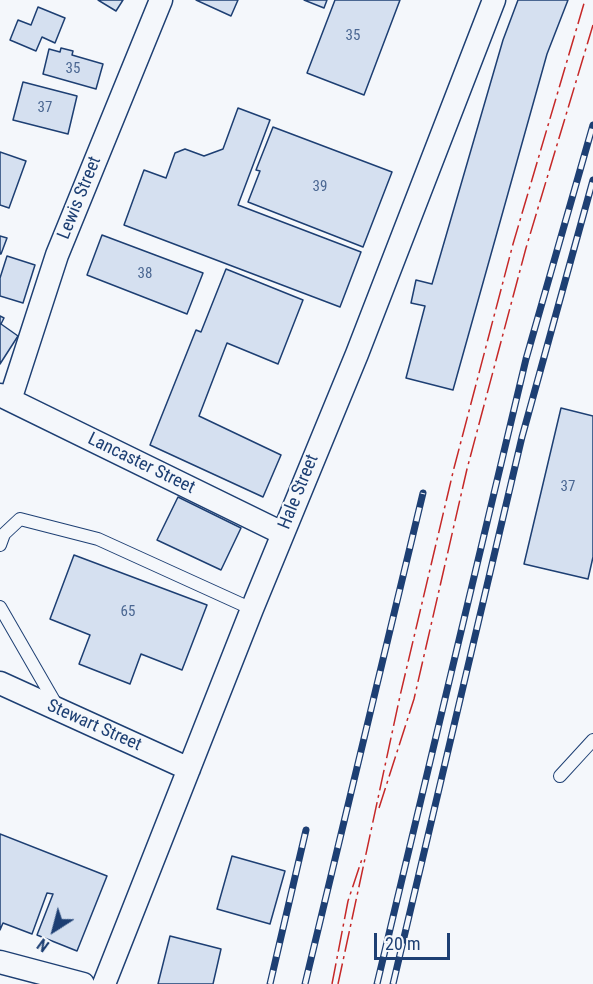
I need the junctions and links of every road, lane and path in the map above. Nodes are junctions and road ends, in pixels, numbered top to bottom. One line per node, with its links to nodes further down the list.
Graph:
1 (161, 0): 3 (street, Lewis Street)
2 (494, 0): 4 (street, Hale Street)
3 (5, 398): 4 (street, Lancaster Street)
4 (282, 533): 7 (street, Hale Street)
5 (0, 545): 7 (lane)
6 (0, 607): 9 (lane)
7 (252, 609): 11 (street, Hale Street)
8 (0, 683): 9 (street, Stewart Street)
9 (61, 712): 11 (street, Stewart Street)
10 (593, 740): 12 (lane)
11 (189, 769): 15 (street, Hale Street)
12 (560, 776)
13 (0, 962): 14 (street)
14 (83, 984)
15 (104, 984)

